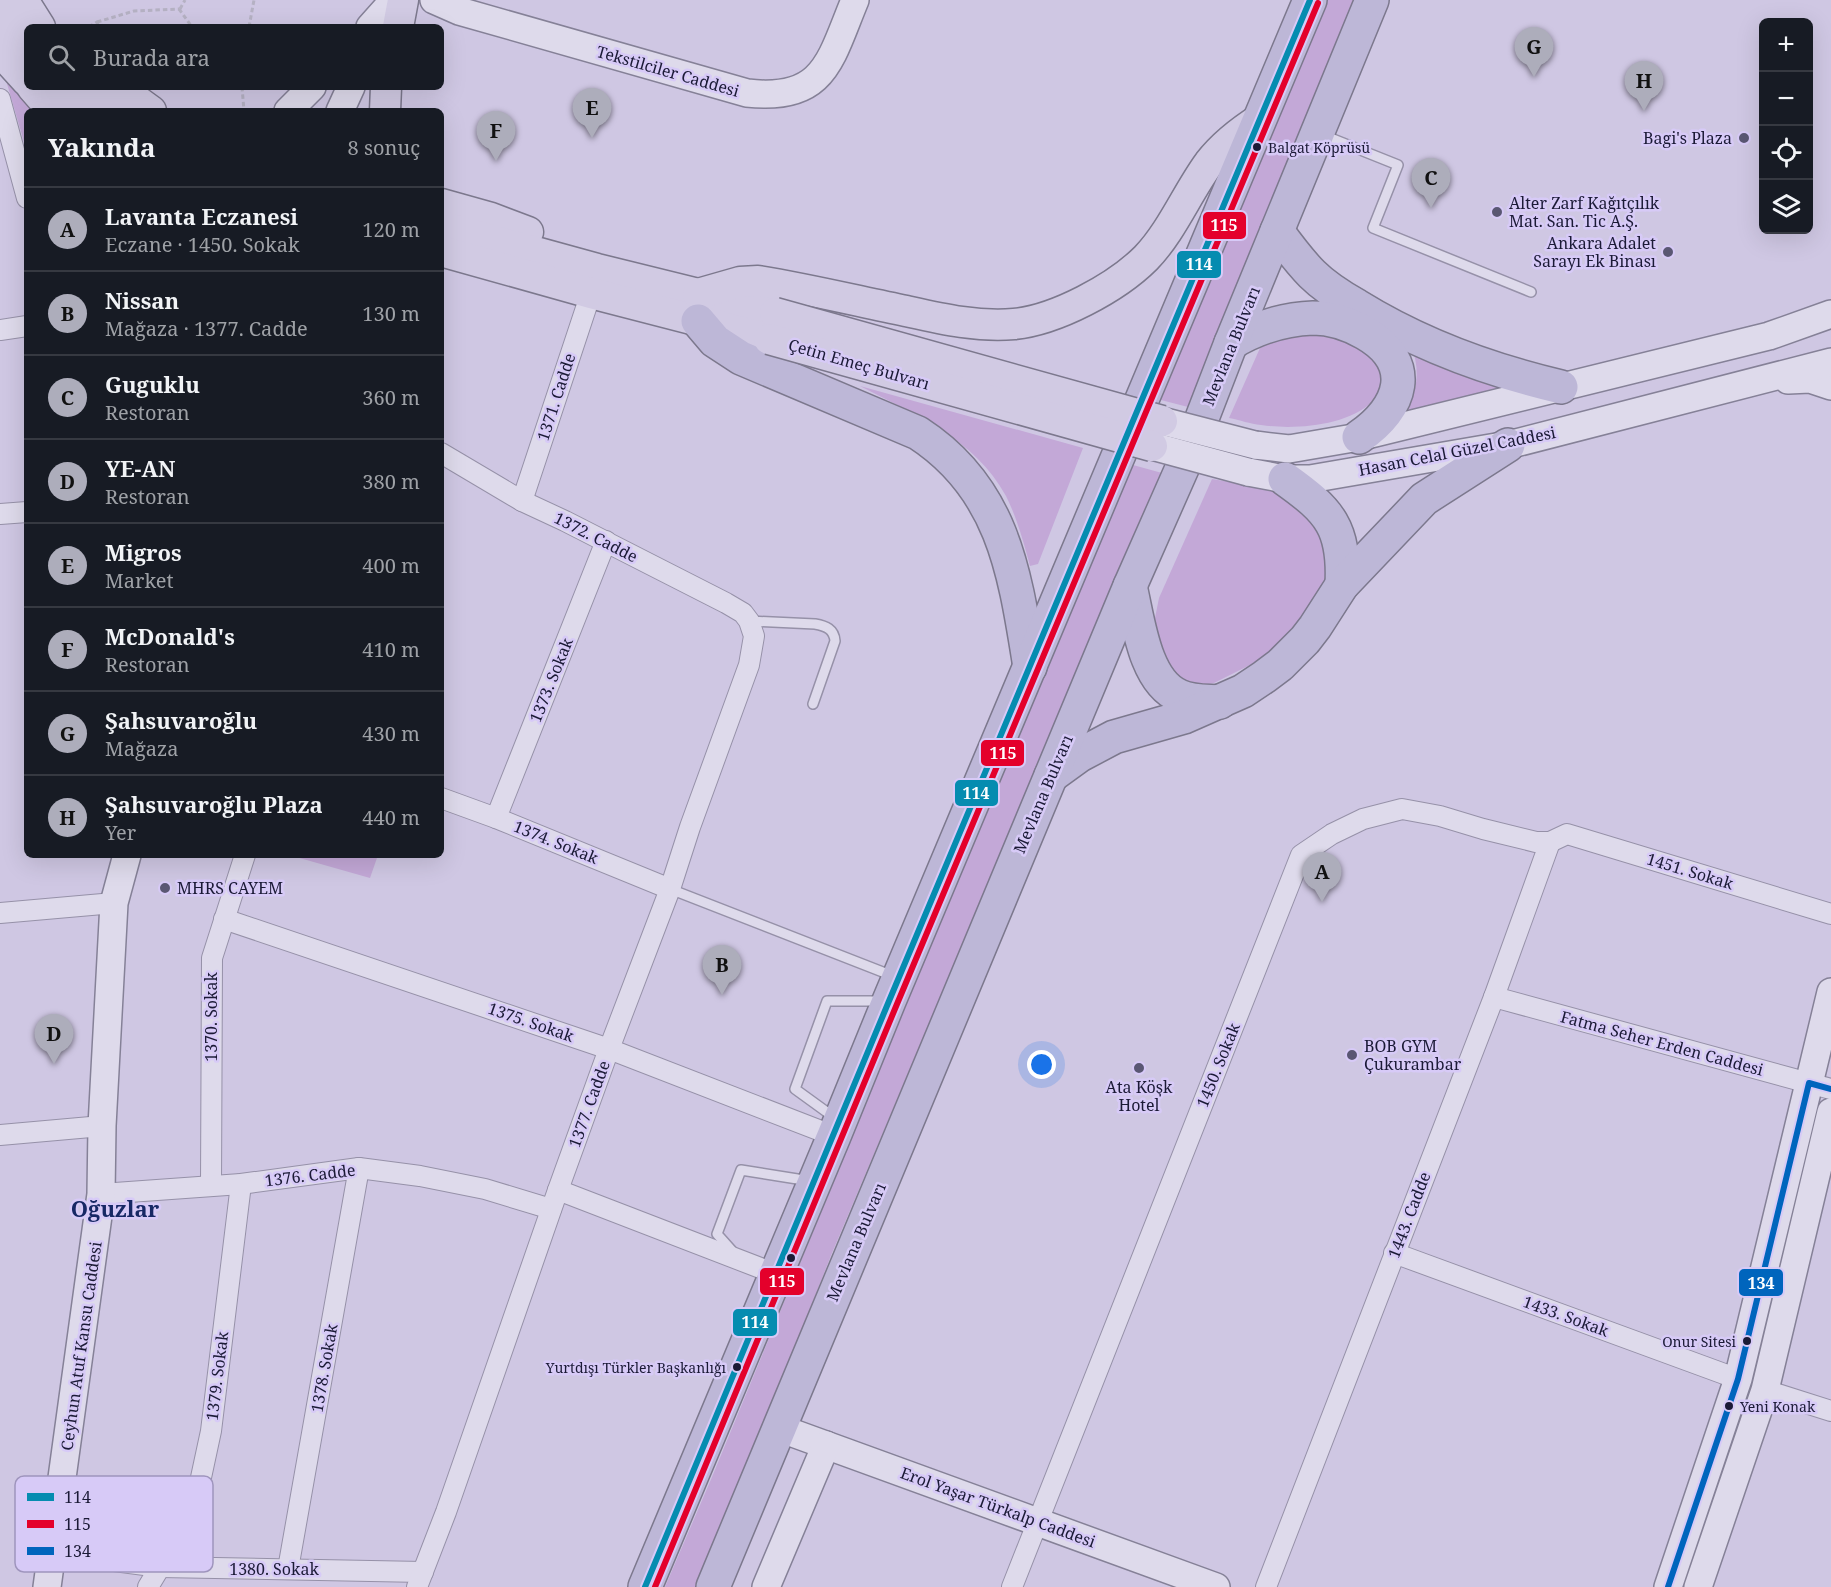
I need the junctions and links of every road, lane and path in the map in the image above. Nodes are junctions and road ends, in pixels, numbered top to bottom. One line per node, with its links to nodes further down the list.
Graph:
1 (0, 0): 18 (main road)
2 (23, 0): 12 (main road)
3 (42, 0): 13 (main road)
4 (185, 0): 10 (path)
5 (254, 0): 17 (path)
6 (434, 0): 7 (main road, Tekstilciler Caddesi)
7 (855, 0)
8 (1310, 0): 38 (highway)
9 (1372, 0): 39 (highway, Mevlana Bulvarı)
10 (179, 9): 11 (path); 16 (path)
11 (98, 22): 14 (path); 15 (path)
12 (38, 24)
13 (57, 24)
14 (94, 24)
15 (101, 24)
16 (190, 24)
17 (250, 24)
18 (24, 40)
19 (0, 44): 20 (main road)
20 (24, 78)
21 (35, 90): 30 (main road)
22 (66, 90): 31 (main road)
23 (94, 90): 32 (main road)
24 (122, 90): 33 (main road)
25 (242, 90): 34 (path)
26 (309, 90): 35 (main road)
27 (350, 90): 36 (main road)
28 (386, 90): 37 (main road)
29 (0, 99): 40 (street)
30 (50, 108)
31 (84, 108)
32 (116, 108)
33 (147, 108)
34 (244, 108)
35 (291, 108)
36 (341, 108)
37 (385, 108)
38 (1260, 118): 50 (main road); 71 (highway)
39 (1318, 133): 45 (highway, Mevlana Bulvarı); 49 (lane)
40 (24, 187)
41 (444, 190): 43 (main road)
42 (444, 205): 43 (main road, Çetin Emeç Bulvarı)
43 (490, 218): 48 (main road, Çetin Emeç Bulvarı)
44 (444, 227): 48 (main road, Çetin Emeç Bulvarı)
45 (1277, 231): 54 (highway, Mevlana Bulvarı); 58 (highway)
46 (444, 252): 48 (main road, Çetin Emeç Bulvarı)
47 (444, 273): 48 (main road, Çetin Emeç Bulvarı)
48 (578, 281): 50 (main road, Çetin Emeç Bulvarı); 64 (street, 1371. Cadde)
49 (1531, 292)
50 (698, 307): 59 (main road, Çetin Emeç Bulvarı, bridge); 71 (highway)
51 (1831, 314): 58 (main road, Hasan Celal Güzel Caddesi)
52 (24, 326): 53 (street)
53 (0, 330)
54 (1231, 343): 60 (highway); 69 (highway, Mevlana Bulvarı)
55 (1831, 362): 56 (main road, Hasan Celal Güzel Caddesi)
56 (1757, 381): 57 (main road); 61 (main road, Hasan Celal Güzel Caddesi)
57 (1831, 386)
58 (1561, 387): 60 (main road, Hasan Celal Güzel Caddesi)
59 (1157, 434): 60 (main road, Hasan Celal Güzel Caddesi, bridge); 63 (main road, Hasan Celal Güzel Caddesi, bridge)
60 (1359, 437)
61 (1508, 445): 63 (main road, Hasan Celal Güzel Caddesi); 68 (highway)
62 (444, 455): 64 (street, 1372. Cadde)
63 (1285, 479): 68 (highway)
64 (522, 501): 67 (street, 1372. Cadde)
65 (24, 512): 66 (street)
66 (0, 514)
67 (606, 541): 70 (street, 1372. Cadde); 76 (street, 1373. Sokak)
68 (1342, 585): 72 (highway)
69 (1130, 586): 72 (highway); 74 (highway, Mevlana Bulvarı)
70 (749, 621): 73 (lane); 80 (street, 1377. Cadde)
71 (1030, 668): 85 (highway)
72 (1220, 702): 74 (highway)
73 (813, 704)
74 (1051, 776): 107 (highway, Mevlana Bulvarı)
75 (444, 799): 76 (street, 1374. Sokak)
76 (496, 818): 80 (street, 1374. Sokak)
77 (1550, 842): 83 (street, 1451. Sokak); 87 (street, 1443. Cadde); 111 (street, 1450. Sokak)
78 (126, 858): 81 (main road, Ceyhun Atuf Kansu Caddesi)
79 (244, 858): 84 (street, 1370. Sokak)
80 (670, 889): 85 (lane); 88 (street, 1377. Cadde)
81 (114, 903): 82 (street); 91 (main road, Ceyhun Atuf Kansu Caddesi)
82 (0, 913)
83 (1831, 914)
84 (224, 918): 88 (street, 1375. Sokak); 97 (street, 1370. Sokak)
85 (893, 989): 92 (highway); 92 (lane)
86 (1831, 992): 89 (main road)
87 (1494, 997): 89 (street, Fatma Seher Erden Caddesi); 101 (street, 1443. Cadde)
88 (609, 1048): 92 (street, 1375. Sokak); 98 (street, 1377. Cadde)
89 (1820, 1086): 104 (main road)
90 (1831, 1112): 105 (main road)
91 (102, 1126): 93 (street); 99 (main road, Ceyhun Atuf Kansu Caddesi)
92 (837, 1129): 95 (highway)
93 (0, 1135)
94 (359, 1168): 96 (street, 1376. Cadde); 100 (street, 1376. Cadde); 112 (street, 1378. Sokak)
95 (815, 1182): 102 (lane); 103 (highway)
96 (241, 1184): 97 (street, 1376. Cadde); 110 (street, 1379. Sokak)
97 (211, 1185): 99 (street, 1376. Cadde)
98 (558, 1190): 100 (street, 1377. Cadde); 102 (street)
99 (101, 1194): 109 (main road, Ceyhun Atuf Kansu Caddesi)
100 (551, 1209): 117 (street, 1377. Cadde)
101 (1394, 1253): 104 (street, 1433. Sokak); 125 (street, 1443. Cadde)
102 (742, 1261): 103 (street)
103 (776, 1274): 120 (highway)
104 (1738, 1379): 126 (main road)
105 (1765, 1390): 106 (street); 127 (main road)
106 (1831, 1412)
107 (779, 1428): 108 (main road, Erol Yaşar Türkalp Caddesi); 121 (highway, Mevlana Bulvarı)
108 (826, 1445): 111 (main road, Erol Yaşar Türkalp Caddesi); 122 (main road)
109 (63, 1476)
110 (201, 1476)
111 (1038, 1521): 123 (street, 1450. Sokak); 124 (main road, Erol Yaşar Türkalp Caddesi)
112 (288, 1569): 116 (street, 1380. Sokak); 117 (street, 1380. Sokak)
113 (50, 1572): 118 (main road, Ceyhun Atuf Kansu Caddesi)
114 (157, 1572): 119 (street)
115 (200, 1572): 116 (street, 1380. Sokak)
116 (218, 1578)
117 (420, 1579)
118 (47, 1587)
119 (148, 1587)
120 (645, 1587)
121 (712, 1587)
122 (766, 1587)
123 (1012, 1587)
124 (1216, 1587)
125 (1266, 1587)
126 (1668, 1587)
127 (1698, 1587)

